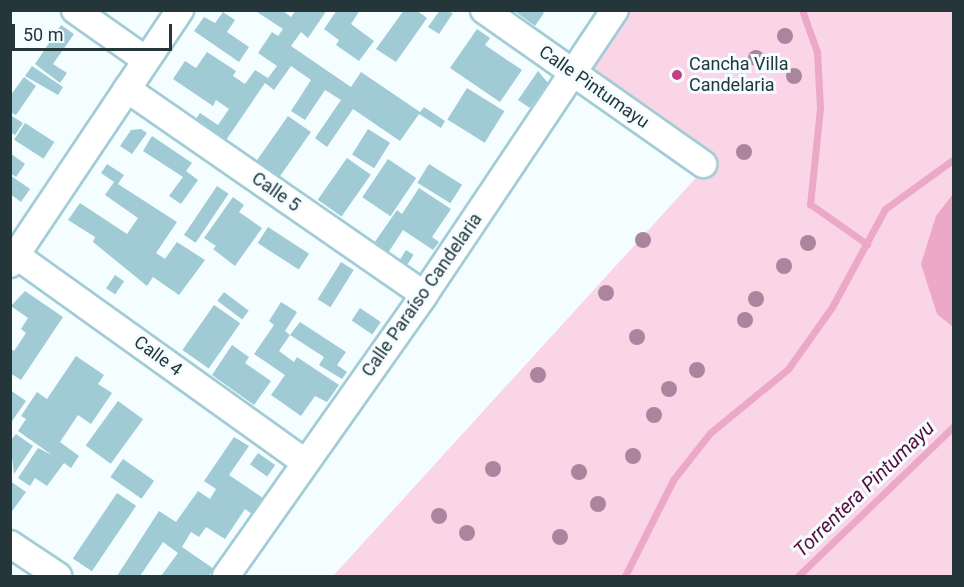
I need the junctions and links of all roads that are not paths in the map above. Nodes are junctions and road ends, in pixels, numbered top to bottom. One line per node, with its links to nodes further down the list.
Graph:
1 (75, 10): 5 (street)
2 (180, 10): 5 (street)
3 (484, 10): 6 (street, Calle Pintumayu)
4 (615, 10): 6 (street, Calle Paraíso Candelaria)
5 (146, 60): 7 (street)
6 (574, 71): 8 (street, Calle Pintumayu); 10 (street, Calle Paraíso Candelaria)
7 (127, 89): 9 (street); 10 (street, Calle 5)
8 (703, 164)
9 (13, 257): 11 (street, Calle 4)
10 (424, 295): 11 (street, Calle Paraíso Candelaria)
11 (305, 462): 14 (street, Calle Paraíso Candelaria)
12 (10, 544): 13 (street)
13 (58, 576)
14 (226, 576)

